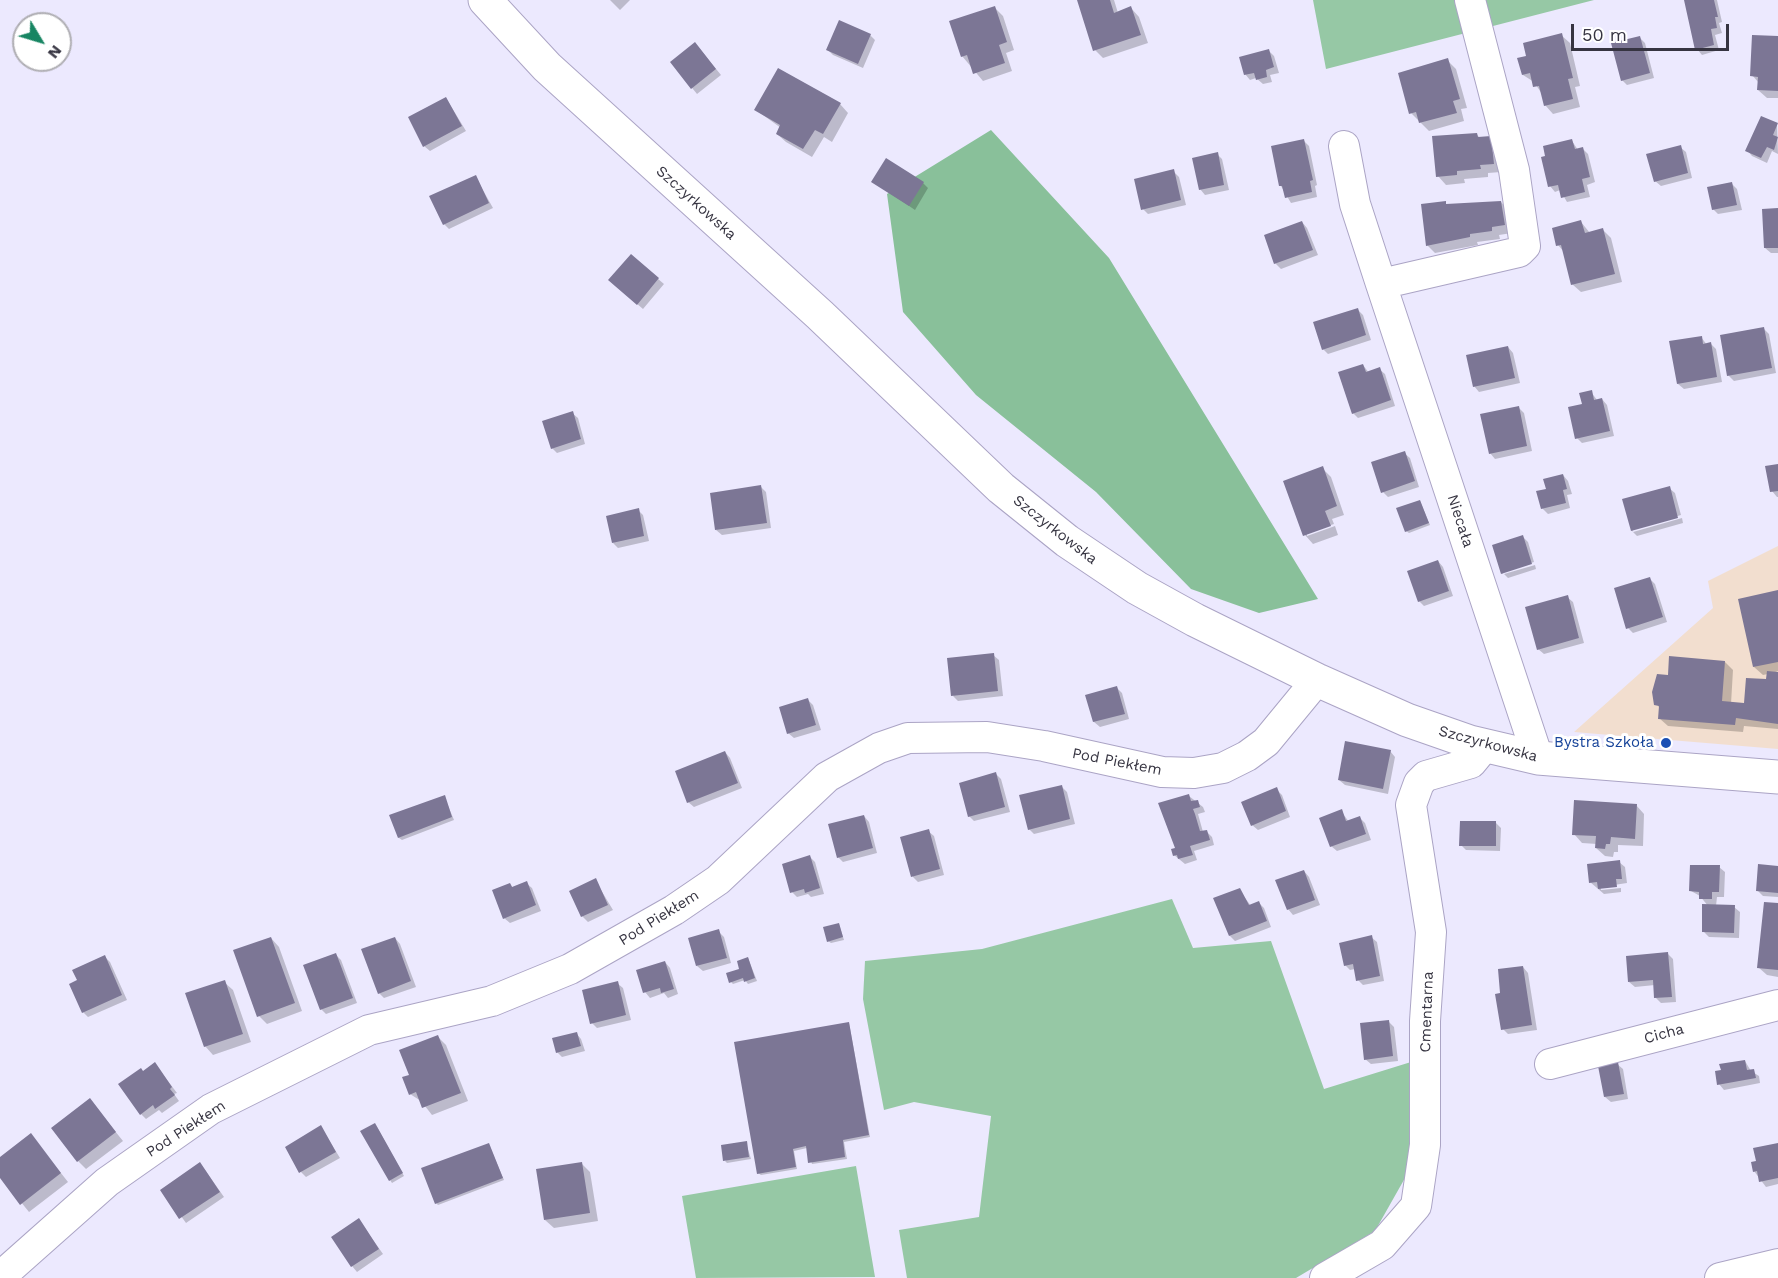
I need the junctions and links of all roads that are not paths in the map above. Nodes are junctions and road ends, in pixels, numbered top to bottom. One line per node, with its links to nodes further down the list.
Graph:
1 (485, 0): 5 (main road, Szczyrkowska)
2 (1470, 0): 4 (street)
3 (1344, 146): 4 (street, Niecała)
4 (1381, 284): 7 (street, Niecała)
5 (1317, 680): 6 (main road, Szczyrkowska); 12 (street, Pod Piekłem)
6 (1485, 746): 7 (main road, Szczyrkowska); 13 (street, Cmentarna)
7 (1538, 758): 8 (main road, Szczyrkowska)
8 (1778, 777)
9 (1778, 1005): 10 (street, Cicha)
10 (1550, 1064)
11 (1778, 1264): 14 (street)
12 (0, 1277)
13 (1325, 1278)
14 (1720, 1278)

